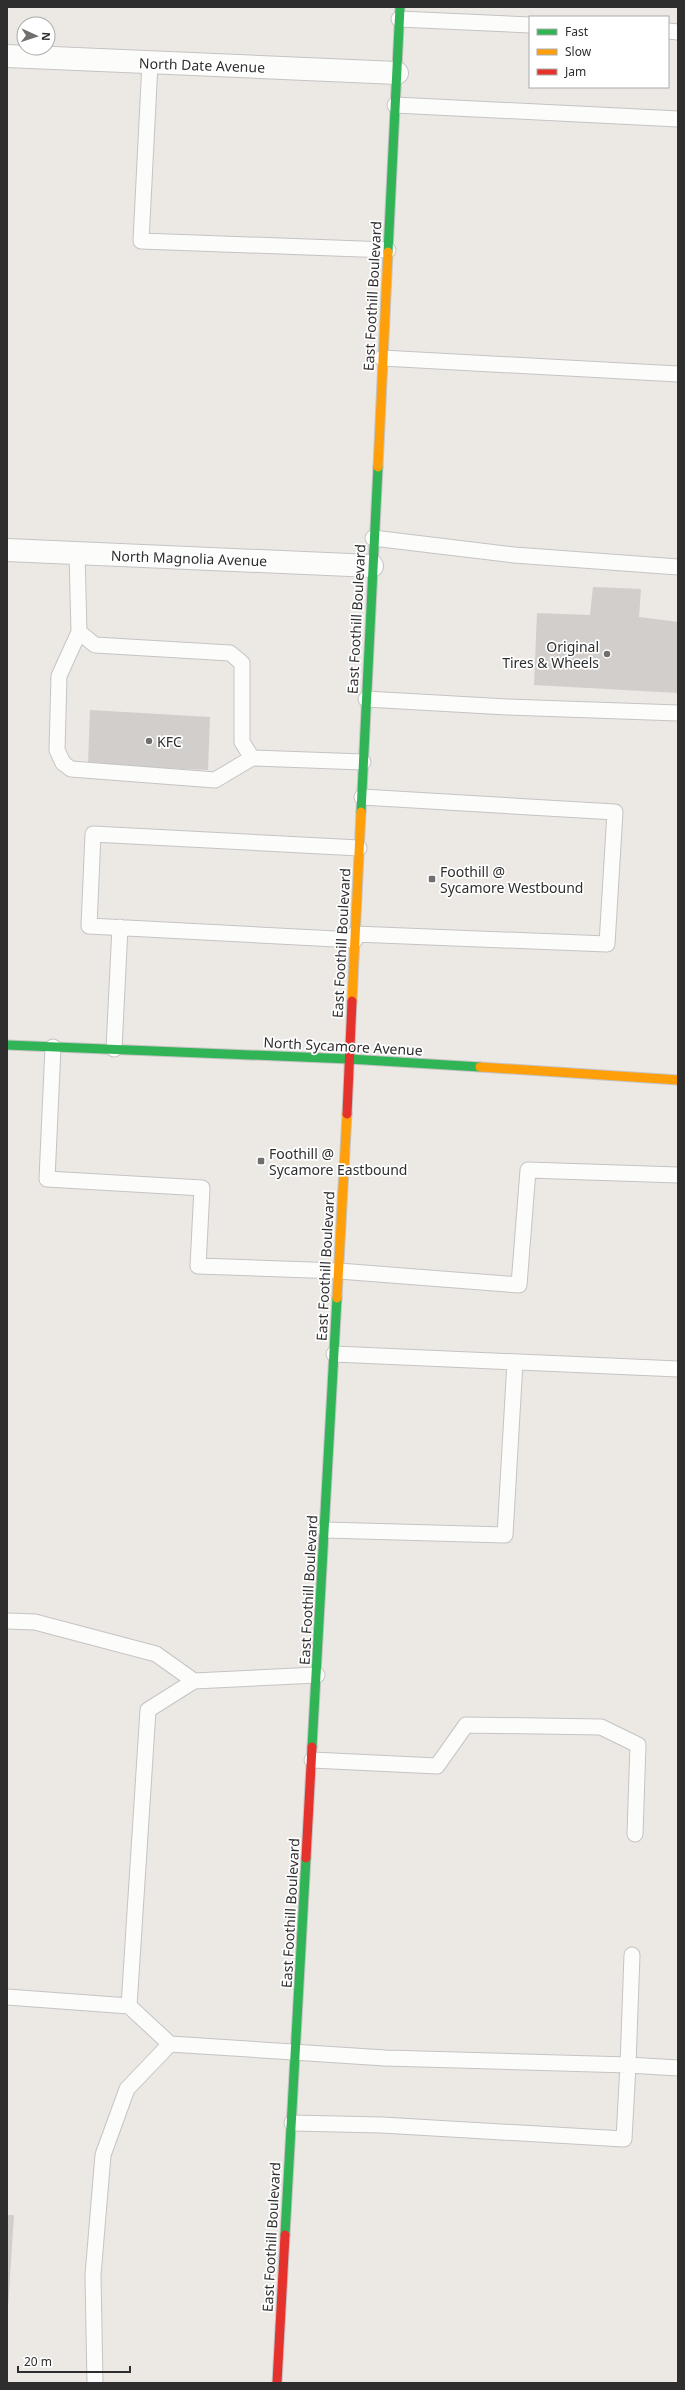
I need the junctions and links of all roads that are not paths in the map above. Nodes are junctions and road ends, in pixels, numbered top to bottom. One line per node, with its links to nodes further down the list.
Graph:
1 (400, 13): 2 (lane); 5 (main road, East Foothill Boulevard)
2 (529, 25)
3 (7, 56): 4 (street, North Date Avenue)
4 (150, 63): 5 (street, North Date Avenue); 8 (lane)
5 (397, 73): 6 (main road, East Foothill Boulevard)
6 (395, 105): 7 (lane); 8 (main road, East Foothill Boulevard)
7 (678, 119)
8 (388, 250): 9 (main road, East Foothill Boulevard)
9 (382, 358): 10 (lane); 11 (main road, East Foothill Boulevard)
10 (678, 374)
11 (374, 538): 14 (main road, East Foothill Boulevard); 15 (lane)
12 (7, 550): 13 (street, North Magnolia Avenue)
13 (77, 554): 14 (street, North Magnolia Avenue); 16 (lane)
14 (372, 566): 17 (main road, East Foothill Boulevard)
15 (678, 567)
16 (79, 632): 19 (lane); 19 (lane)
17 (366, 699): 18 (lane); 20 (main road, East Foothill Boulevard)
18 (678, 713)
19 (252, 758): 20 (lane)
20 (363, 762): 21 (main road, East Foothill Boulevard)
21 (362, 797): 22 (main road, East Foothill Boulevard); 24 (lane)
22 (359, 848): 23 (lane); 24 (main road, East Foothill Boulevard)
23 (120, 927): 24 (lane); 27 (lane)
24 (355, 937): 28 (main road, East Foothill Boulevard)
25 (7, 1045): 26 (main road, North Sycamore Avenue)
26 (53, 1047): 27 (main road, North Sycamore Avenue); 31 (lane)
27 (114, 1049): 28 (main road, North Sycamore Avenue)
28 (349, 1059): 29 (main road, North Sycamore Avenue); 31 (main road, East Foothill Boulevard)
29 (678, 1080)
30 (678, 1174): 31 (lane)
31 (339, 1271): 32 (main road, East Foothill Boulevard)
32 (334, 1354): 33 (lane); 35 (main road, East Foothill Boulevard)
33 (514, 1362): 34 (lane); 35 (lane)
34 (678, 1369)
35 (325, 1530): 37 (main road, East Foothill Boulevard)
36 (7, 1621): 38 (lane)
37 (317, 1675): 38 (lane); 39 (main road, East Foothill Boulevard)
38 (194, 1680): 43 (lane)
39 (312, 1760): 40 (lane); 45 (main road, East Foothill Boulevard)
40 (635, 1834)
41 (632, 1954): 46 (lane)
42 (7, 1997): 43 (lane)
43 (129, 2006): 44 (lane)
44 (170, 2044): 45 (lane); 49 (lane)
45 (296, 2053): 46 (lane); 48 (main road, East Foothill Boulevard)
46 (628, 2065): 47 (lane); 48 (lane)
47 (678, 2068)
48 (292, 2123): 50 (main road, East Foothill Boulevard)
49 (95, 2383)
50 (278, 2383)

